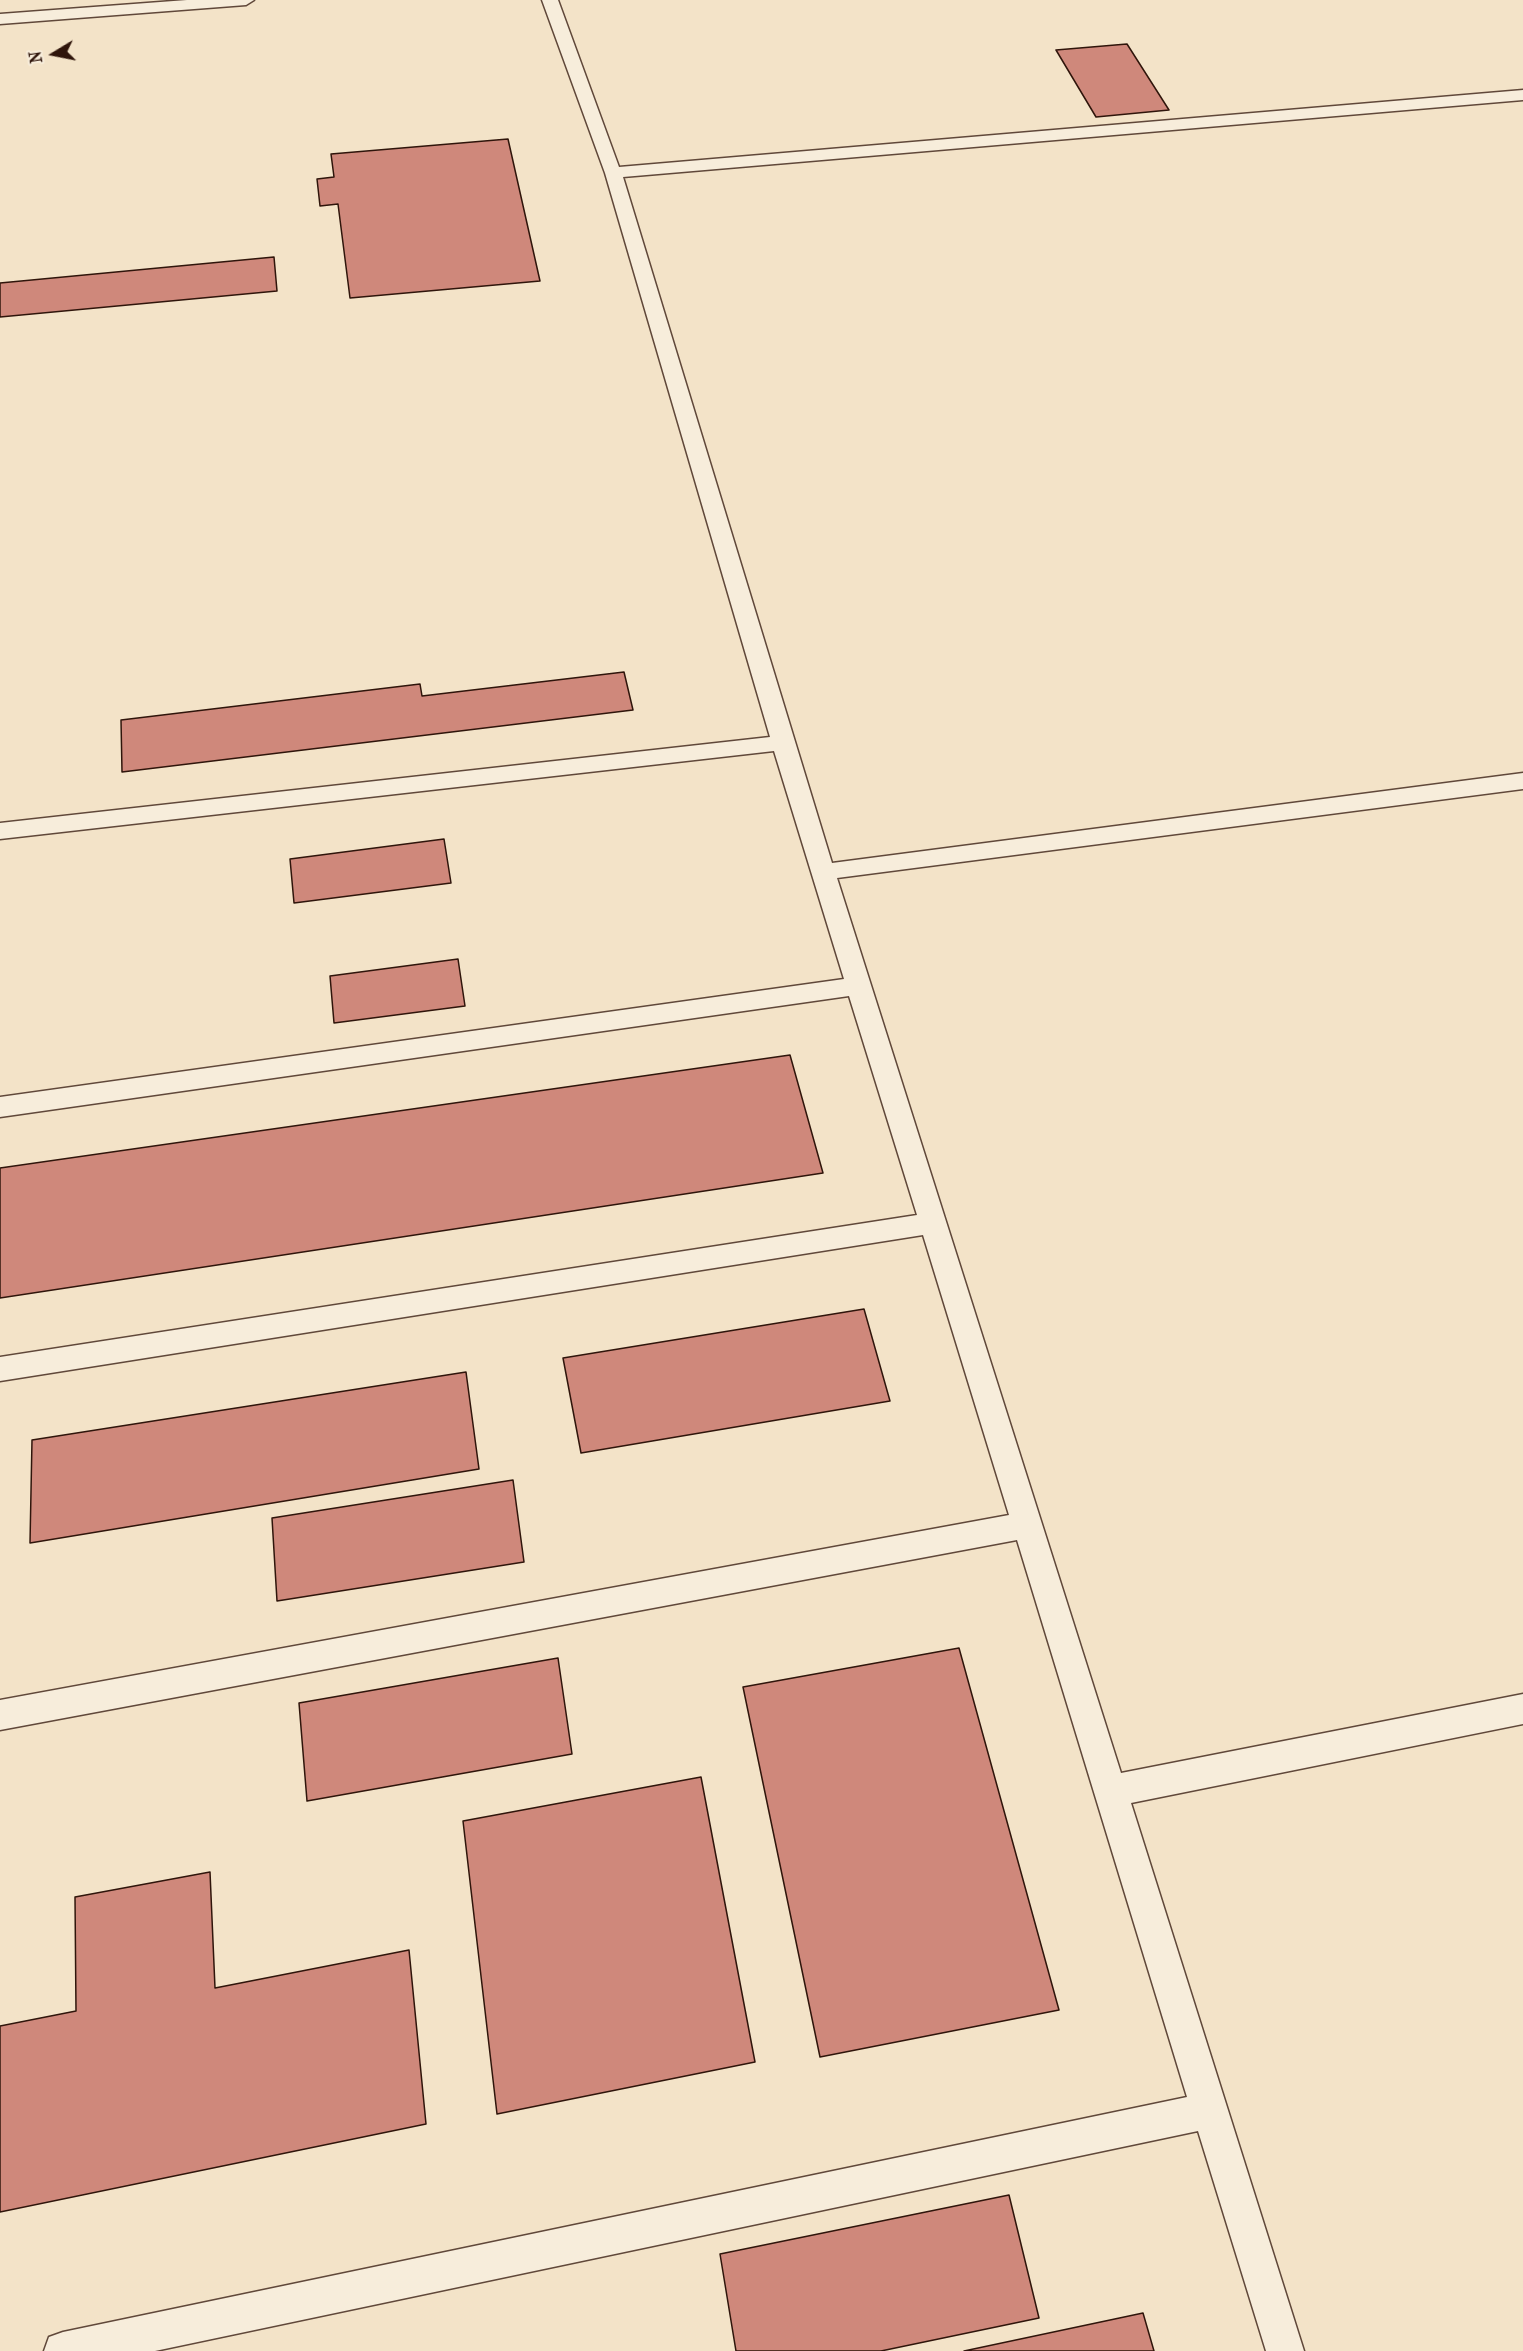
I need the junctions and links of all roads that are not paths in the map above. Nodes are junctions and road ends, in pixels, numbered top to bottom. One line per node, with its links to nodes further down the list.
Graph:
1 (246, 0): 3 (lane)
2 (550, 0): 5 (lane)
3 (0, 19)
4 (1523, 95): 5 (lane)
5 (613, 173): 6 (lane)
6 (783, 743): 8 (lane); 9 (lane)
7 (1523, 781): 9 (lane)
8 (0, 831)
9 (824, 872): 10 (lane)
10 (859, 986): 11 (lane); 12 (lane)
11 (0, 1107)
12 (933, 1223): 13 (lane); 14 (lane)
13 (0, 1369)
14 (1028, 1525): 16 (lane); 17 (lane)
15 (1523, 1709): 17 (lane)
16 (0, 1715)
17 (1111, 1791): 18 (lane)
18 (1210, 2110): 19 (lane); 20 (lane)
19 (63, 2351)
20 (1285, 2351)

